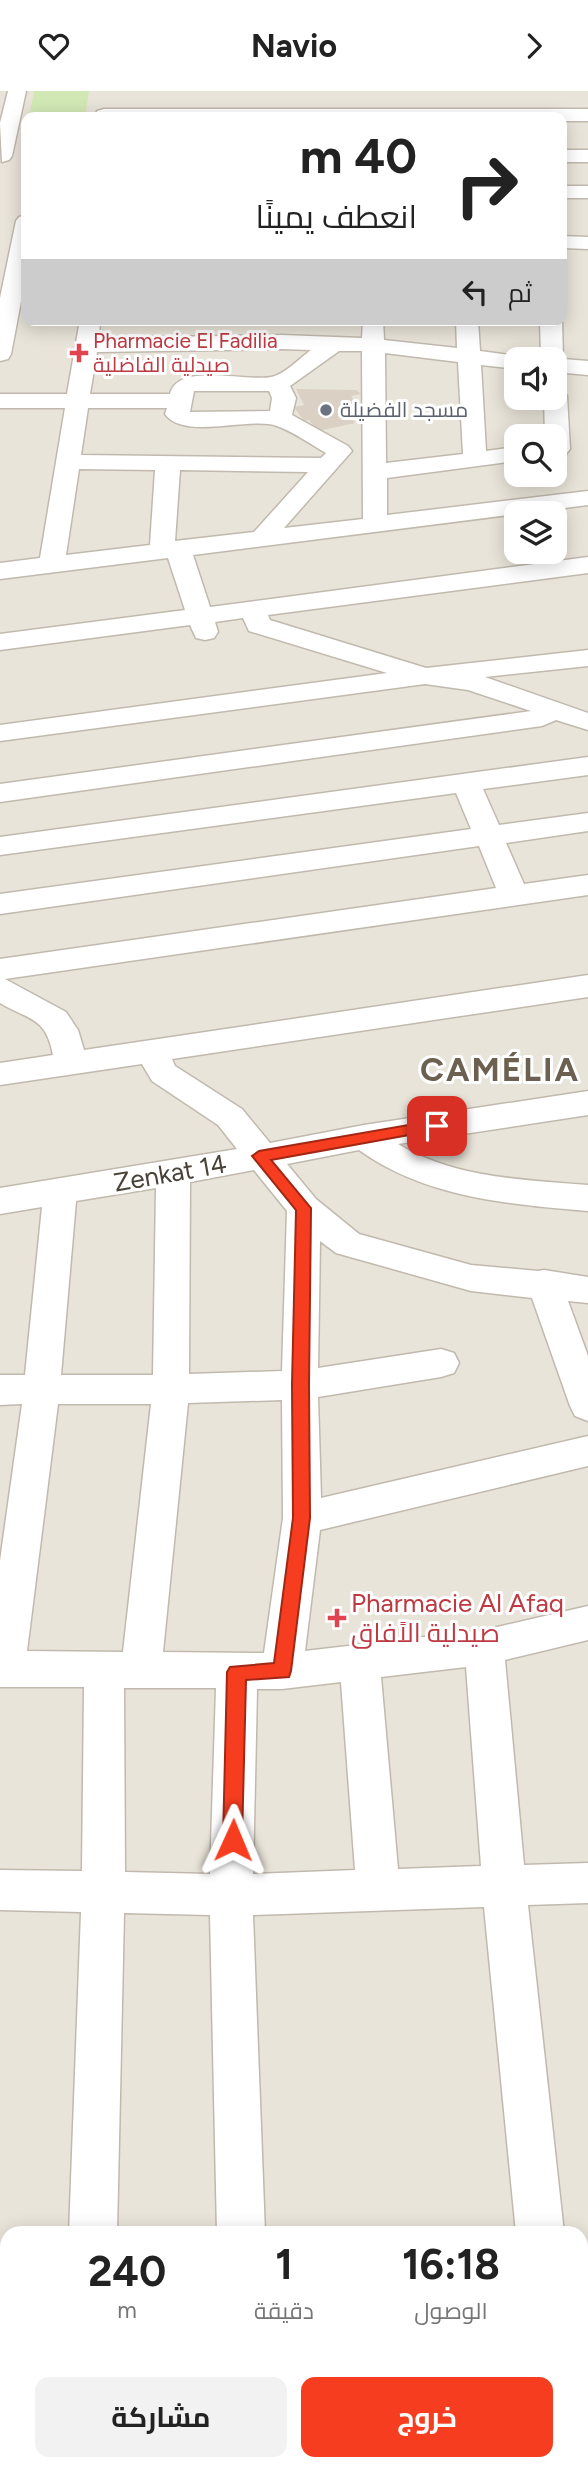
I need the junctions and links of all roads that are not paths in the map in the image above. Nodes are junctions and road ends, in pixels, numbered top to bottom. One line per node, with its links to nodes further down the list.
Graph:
1 (17, 91): 8 (street)
2 (108, 91): 4 (street)
3 (388, 91): 5 (street)
4 (105, 112)
5 (389, 112)
6 (567, 115): 7 (street)
7 (588, 115)
8 (1, 156): 11 (street)
9 (567, 156): 10 (street)
10 (588, 156)
11 (21, 159)
12 (567, 192): 13 (street)
13 (588, 192)
14 (21, 229): 17 (street)
15 (567, 241): 16 (street)
16 (588, 243)
17 (11, 245): 27 (street)
18 (89, 326): 24 (street)
19 (373, 326): 25 (street)
20 (467, 326): 28 (street)
21 (551, 326): 26 (street)
22 (282, 331): 23 (street); 24 (street)
23 (334, 344): 25 (street); 32 (street)
24 (86, 345): 35 (street)
25 (372, 345): 28 (street); 36 (street)
26 (552, 347)
27 (0, 354)
28 (469, 357): 29 (street); 40 (street)
29 (504, 361)
30 (567, 366): 31 (street)
31 (588, 369)
32 (278, 384): 34 (street); 37 (street)
33 (0, 401): 35 (street)
34 (179, 401): 35 (street); 37 (street)
35 (77, 402): 41 (street)
36 (375, 415): 39 (street); 43 (street)
37 (280, 418): 39 (street)
38 (504, 455): 40 (street)
39 (333, 458): 42 (street); 46 (street)
40 (475, 459): 43 (street)
41 (68, 462): 42 (street); 48 (street)
42 (168, 463): 47 (street)
43 (375, 472): 45 (street)
44 (588, 498): 45 (street)
45 (375, 525): 46 (street)
46 (262, 538): 47 (street)
47 (170, 549): 48 (street); 53 (street)
48 (52, 564): 50 (street)
49 (588, 565): 52 (street)
50 (0, 571)
51 (588, 582): 52 (street)
52 (255, 617): 53 (street); 57 (street)
53 (202, 623): 54 (street); 55 (street)
54 (0, 642)
55 (0, 658)
56 (588, 658): 57 (street)
57 (425, 676): 58 (street); 60 (street)
58 (551, 710): 59 (street); 62 (street)
59 (588, 722)
60 (0, 733)
61 (588, 767): 63 (street)
62 (171, 770): 64 (street); 65 (street)
63 (467, 784): 65 (street); 67 (street)
64 (0, 793)
65 (187, 822): 68 (street)
66 (588, 822): 67 (street)
67 (488, 836): 70 (street); 71 (street)
68 (0, 846)
69 (588, 885): 70 (street)
70 (514, 896): 72 (street)
71 (0, 904)
72 (0, 969)
73 (588, 986): 75 (street)
74 (0, 988): 76 (street)
75 (153, 1053): 76 (street); 81 (street)
76 (71, 1063): 77 (street)
77 (0, 1074)
78 (588, 1103): 79 (street, Zenkat 14)
79 (437, 1126): 80 (street, Zenkat 14); 83 (street)
80 (364, 1137): 81 (street, Zenkat 14); 83 (street)
81 (259, 1156): 82 (street, Zenkat 14); 87 (street)
82 (173, 1173): 84 (street, Zenkat 14); 93 (street)
83 (466, 1184): 85 (street)
84 (60, 1192): 86 (street, Zenkat 14); 92 (street)
85 (588, 1198)
86 (0, 1201)
87 (304, 1208): 88 (street); 91 (street)
88 (544, 1283): 89 (street); 95 (street)
89 (588, 1290)
90 (441, 1363): 91 (street)
91 (300, 1385): 93 (street); 97 (street)
92 (42, 1389): 93 (street); 94 (street); 101 (street)
93 (171, 1389): 102 (street)
94 (0, 1390)
95 (588, 1406)
96 (588, 1451): 97 (street)
97 (302, 1518): 103 (street)
98 (588, 1623): 99 (street)
99 (484, 1647): 100 (street); 106 (street)
100 (360, 1664): 103 (street); 109 (street)
101 (3, 1669): 102 (street)
102 (123, 1670): 104 (street); 108 (street)
103 (282, 1671): 104 (street)
104 (237, 1672): 110 (street)
105 (588, 1883): 106 (street)
106 (504, 1887): 109 (street); 113 (street)
107 (0, 1891): 108 (street)
108 (103, 1891): 110 (street); 111 (street)
109 (377, 1891): 110 (street)
110 (232, 1895): 112 (street)
111 (93, 2226)
112 (241, 2226)
113 (539, 2226)

